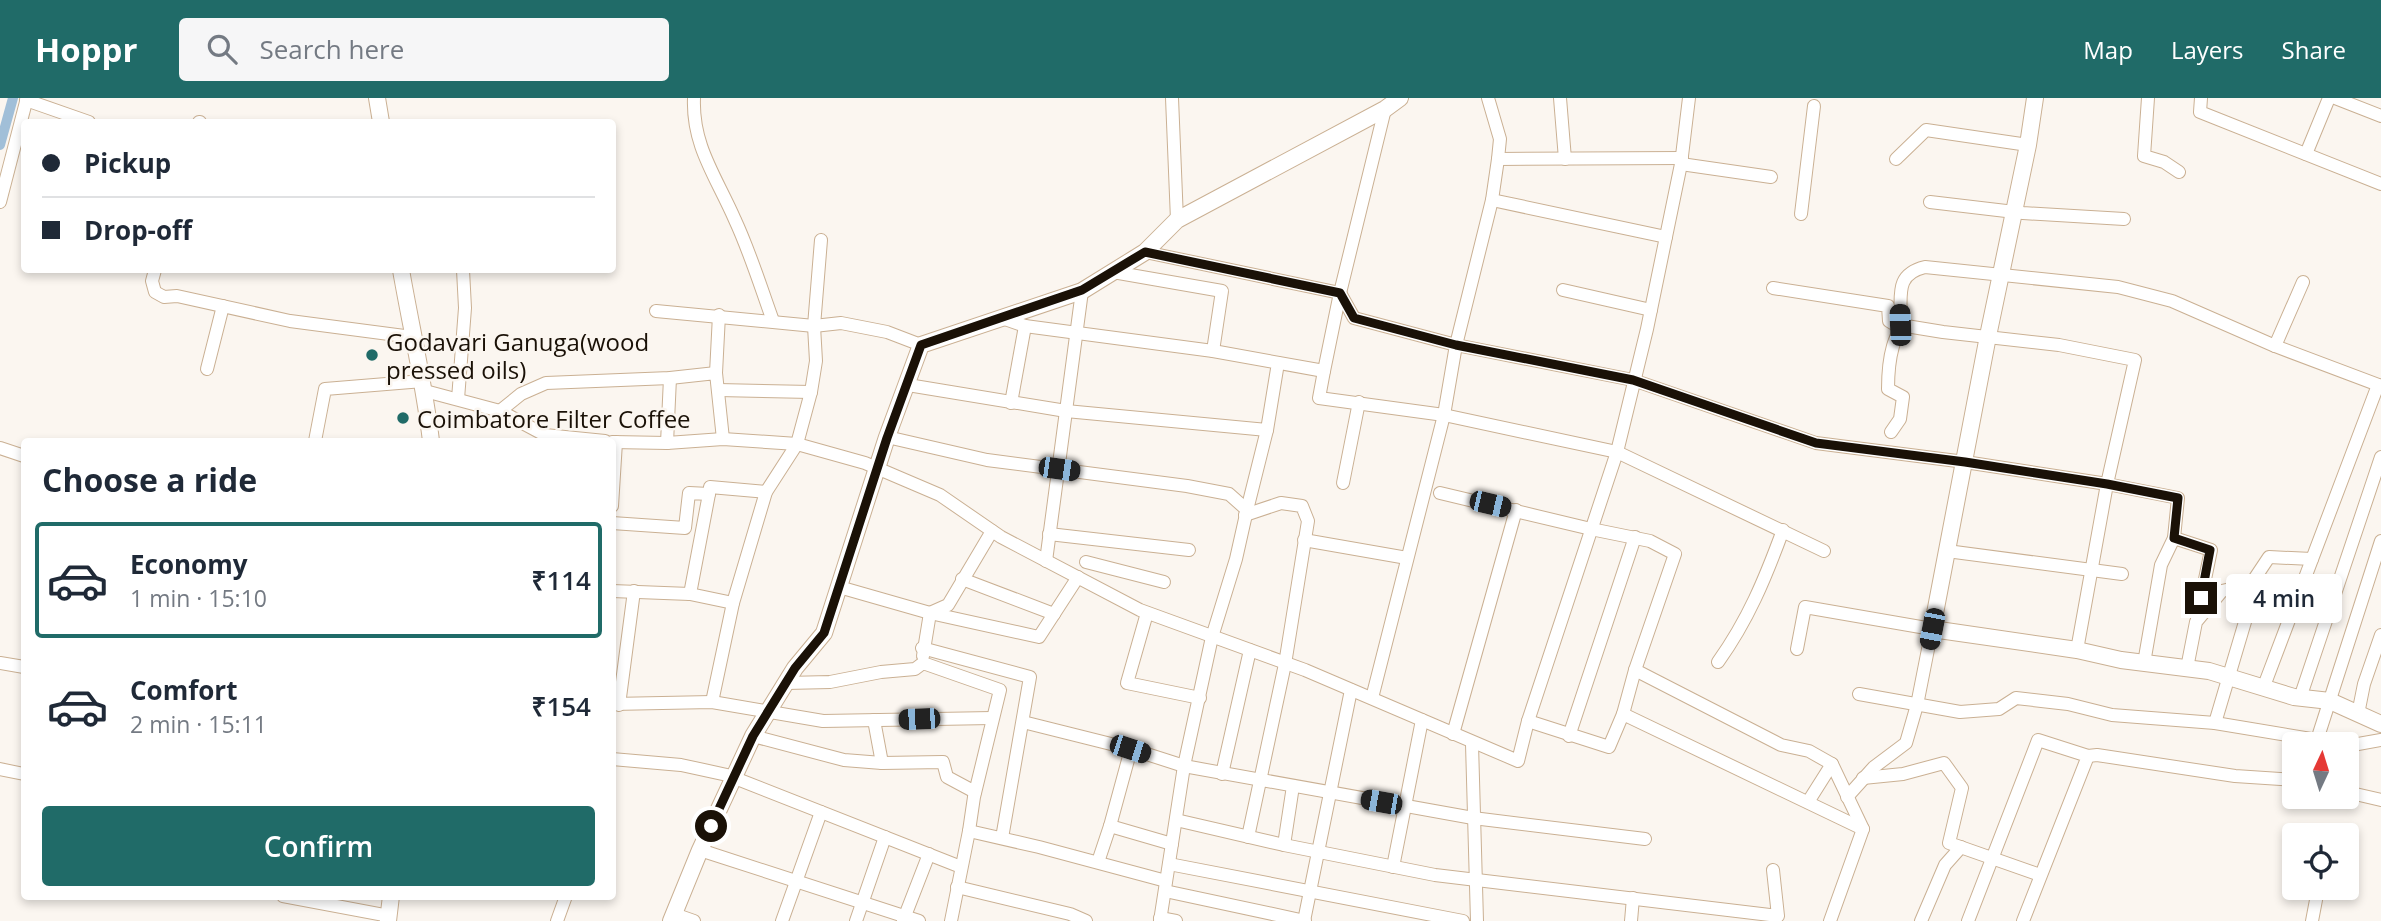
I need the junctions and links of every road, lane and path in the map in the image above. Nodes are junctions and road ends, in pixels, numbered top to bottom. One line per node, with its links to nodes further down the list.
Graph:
1 (377, 98): 18 (main road)
2 (694, 98): 54 (street)
3 (1172, 98): 35 (street)
4 (1488, 98): 22 (street)
5 (1560, 98): 23 (street)
6 (1689, 98): 25 (street)
7 (2035, 98): 20 (main road)
8 (2148, 98): 26 (street)
9 (2201, 98): 21 (street)
10 (2329, 98): 21 (street)
11 (2335, 98): 15 (street)
12 (27, 99): 16 (street); 17 (street)
13 (1391, 102): 35 (main road); 48 (street)
14 (1814, 106): 33 (street)
15 (2381, 116)
16 (22, 119)
17 (81, 119)
18 (380, 119)
19 (21, 122): 30 (street)
20 (2028, 145): 24 (street); 32 (main road)
21 (2306, 154): 28 (street)
22 (1498, 159): 23 (street); 29 (street)
23 (1565, 159): 25 (street)
24 (1896, 159)
25 (1682, 161): 27 (street); 36 (street)
26 (2179, 172)
27 (1771, 177)
28 (2381, 184)
29 (1492, 200): 36 (street); 62 (street)
30 (0, 202)
31 (1930, 202): 32 (street)
32 (2015, 212): 34 (street); 43 (main road)
33 (1801, 215)
34 (2124, 219)
35 (1177, 220): 38 (main road)
36 (1666, 237): 50 (street)
37 (821, 240): 56 (street)
38 (1145, 252): 39 (main road); 48 (street)
39 (1113, 272): 46 (main road); 64 (street)
40 (154, 273): 49 (street)
41 (401, 273): 60 (main road)
42 (463, 273): 76 (street)
43 (2003, 274): 55 (street); 59 (main road); 63 (street)
44 (2303, 282): 63 (street)
45 (1773, 288): 55 (street)
46 (1082, 290): 53 (main road); 58 (street)
47 (1563, 290): 50 (street)
48 (1340, 293): 62 (street); 67 (street)
49 (223, 306): 60 (street); 66 (street)
50 (1651, 310): 70 (street)
51 (656, 311): 52 (street)
52 (719, 316): 54 (street); 68 (street)
53 (1002, 318): 57 (street); 61 (main road)
54 (773, 321): 56 (street)
55 (1900, 325): 59 (street); 83 (street)
56 (814, 326): 61 (street); 75 (street)
57 (1025, 326): 58 (street); 78 (street)
58 (1075, 332): 64 (street); 80 (street)
59 (1988, 336): 96 (main road); 100 (street)
60 (412, 337): 72 (main road)
61 (921, 345): 71 (main road)
62 (1456, 345): 70 (street); 81 (street)
63 (2274, 346): 73 (street)
64 (1213, 351): 65 (street)
65 (1278, 363): 67 (street); 82 (street)
66 (207, 369)
67 (1324, 371): 77 (street)
68 (716, 373): 69 (street); 74 (street)
69 (670, 378): 79 (street); 90 (street)
70 (1633, 380): 93 (street); 96 (street)
71 (908, 384): 78 (street); 87 (main road)
72 (424, 386): 76 (street); 84 (street); 85 (main road)
73 (2379, 386): 120 (street)
74 (718, 390): 75 (street); 88 (street)
75 (811, 392): 91 (street)
76 (458, 399): 79 (street)
77 (1359, 402): 81 (street); 99 (street)
78 (1011, 403): 80 (street)
79 (500, 411): 86 (street)
80 (1066, 411): 82 (street); 98 (street)
81 (1444, 415): 93 (street); 119 (street)
82 (1267, 430): 105 (street)
83 (1891, 432)
84 (316, 438)
85 (431, 438)
86 (545, 438)
87 (887, 438): 97 (main road); 98 (street)
88 (723, 439): 90 (street); 91 (street)
89 (616, 442): 90 (street)
90 (667, 443)
91 (797, 444): 97 (street); 101 (street)
92 (0, 448): 94 (street)
93 (1617, 452): 108 (street); 109 (street)
94 (21, 455)
95 (2381, 457): 160 (street)
96 (1965, 462): 100 (street); 118 (main road)
97 (877, 468): 107 (street); 129 (main road)
98 (1059, 469): 105 (street); 110 (street)
99 (1343, 483)
100 (2107, 484): 113 (street); 123 (street)
101 (766, 492): 103 (street); 133 (street)
102 (1440, 493): 104 (street)
103 (709, 494): 106 (street); 132 (street)
104 (1516, 510): 108 (street); 176 (street)
105 (1246, 513): 114 (street); 140 (street)
106 (616, 523)
107 (992, 530): 121 (street); 125 (street)
108 (1591, 530): 111 (street); 171 (street)
109 (1783, 530): 117 (street); 145 (street)
110 (1049, 534): 112 (street); 121 (street)
111 (1635, 537): 152 (street); 179 (street)
112 (1090, 538): 116 (street); 122 (street)
113 (2174, 538): 137 (street); 148 (street)
114 (1304, 540): 119 (street); 149 (street)
115 (2381, 541): 161 (street)
116 (1189, 550)
117 (1824, 551)
118 (1947, 551): 123 (street); 138 (main road)
119 (1407, 558): 159 (street)
120 (2312, 559): 128 (street); 155 (street)
121 (1046, 561): 126 (street)
122 (1086, 562): 126 (street); 127 (street)
123 (2091, 570): 124 (street); 143 (street)
124 (2122, 574)
125 (962, 579): 134 (street); 136 (street)
126 (1080, 579): 135 (street); 136 (street)
127 (1164, 582)
128 (2251, 584): 137 (street); 153 (street)
129 (839, 587): 134 (street); 154 (main road)
130 (616, 591): 131 (street)
131 (634, 591): 132 (street); 163 (street)
132 (690, 594): 133 (street)
133 (733, 603): 162 (street)
134 (930, 613): 136 (street); 141 (street)
135 (1147, 613): 140 (street); 158 (street)
136 (1054, 614)
137 (2196, 622): 151 (street)
138 (1932, 629): 142 (street); 143 (main road); 164 (street)
139 (2381, 635): 167 (street)
140 (1212, 637): 144 (street); 158 (street)
141 (922, 648): 147 (street); 172 (street)
142 (1797, 649)
143 (2077, 649): 148 (main road)
144 (1250, 650): 149 (street); 191 (street)
145 (1718, 662)
146 (0, 663): 150 (street)
147 (923, 663): 154 (street); 168 (street)
148 (2144, 663): 151 (main road)
149 (1285, 664): 156 (street); 195 (street)
150 (21, 666)
151 (2187, 668): 153 (main road)
152 (1635, 670): 166 (street); 187 (street)
153 (2228, 678): 155 (main road); 173 (street)
154 (786, 683): 165 (main road)
155 (2264, 686): 160 (main road)
156 (1351, 690): 159 (street); 198 (street)
157 (1859, 694): 164 (street)
158 (1200, 698): 188 (street)
159 (1372, 698): 170 (street)
160 (2300, 698): 161 (main road)
161 (2330, 701): 167 (main road); 175 (street)
162 (712, 702): 163 (street); 165 (street)
163 (616, 704)
164 (1917, 705): 173 (street); 193 (street)
165 (767, 713): 169 (street); 178 (main road)
166 (1623, 714): 179 (street); 202 (street)
167 (2358, 714): 174 (main road)
168 (992, 718): 169 (street); 197 (street)
169 (874, 720): 186 (street)
170 (1422, 720): 176 (street); 203 (street)
171 (1528, 721): 179 (street); 181 (street)
172 (1023, 722): 183 (street); 212 (street)
173 (2215, 723): 177 (street)
174 (2381, 723)
175 (2325, 732)
176 (1453, 734): 181 (street)
177 (2282, 735)
178 (753, 736): 186 (street); 192 (main road)
179 (1569, 736)
180 (2381, 740): 182 (street)
181 (1472, 744): 205 (street)
182 (2359, 744)
183 (1130, 749): 188 (street); 207 (street)
184 (2088, 756): 194 (street); 220 (street); 226 (street)
185 (616, 759): 192 (street)
186 (882, 763): 197 (street)
187 (1832, 764): 200 (street); 202 (street)
188 (1184, 766): 191 (street); 206 (street)
189 (0, 769): 190 (street)
190 (21, 773)
191 (1222, 774): 195 (street)
192 (732, 777): 204 (street); 217 (main road)
193 (1864, 778): 200 (street); 216 (street)
194 (2282, 779)
195 (1259, 780): 196 (street); 211 (street)
196 (1293, 786): 198 (street); 215 (street)
197 (975, 792): 209 (street)
198 (1332, 793): 203 (street); 218 (street)
199 (2359, 795): 201 (street)
200 (1847, 797): 208 (street)
201 (2381, 800)
202 (1808, 803): 208 (street)
203 (1405, 806): 205 (street); 224 (street)
204 (821, 812): 210 (street); 228 (street)
205 (1473, 818): 213 (street); 227 (street)
206 (1176, 820): 211 (street); 214 (street)
207 (1111, 826): 214 (street); 221 (street)
208 (1863, 829): 239 (street)
209 (969, 831): 212 (street); 223 (street)
210 (886, 837): 219 (street); 237 (street)
211 (1248, 837): 215 (street)
212 (1002, 838): 221 (street)
213 (1645, 839)
214 (1172, 844): 222 (street)
215 (1284, 845): 218 (street)
216 (1961, 848): 220 (street); 255 (street)
217 (700, 850): 228 (street); 238 (main road)
218 (1319, 852): 224 (street); 231 (street)
219 (929, 854): 223 (street); 241 (street)
220 (1994, 858): 226 (street); 256 (street)
221 (1098, 862): 229 (street)
222 (1169, 864): 229 (street); 231 (street)
223 (961, 867): 230 (street)
224 (1394, 867): 227 (street)
225 (1773, 870): 232 (street)
226 (2040, 875): 257 (street)
227 (1475, 880): 232 (street); 253 (street)
228 (796, 882): 237 (street); 245 (street)
229 (1165, 886): 242 (street); 251 (street)
230 (957, 887): 248 (street); 249 (street)
231 (1311, 891): 251 (street); 252 (street)
232 (1633, 898): 254 (street)
233 (301, 900): 240 (street)
234 (391, 900): 240 (main road)
235 (565, 900): 243 (street)
236 (2316, 900): 258 (street)
237 (862, 903): 241 (street); 246 (street)
238 (673, 918): 244 (street)
239 (1837, 918)
240 (389, 919)
241 (904, 919): 247 (street)
242 (1160, 919): 250 (street)
243 (557, 921)
244 (694, 921)
245 (782, 921)
246 (856, 921)
247 (919, 921)
248 (951, 921)
249 (1086, 921)
250 (1176, 921)
251 (1304, 921)
252 (1463, 921)
253 (1477, 921)
254 (1632, 921)
255 (1921, 921)
256 (1968, 921)
257 (2023, 921)
258 (2312, 921)

